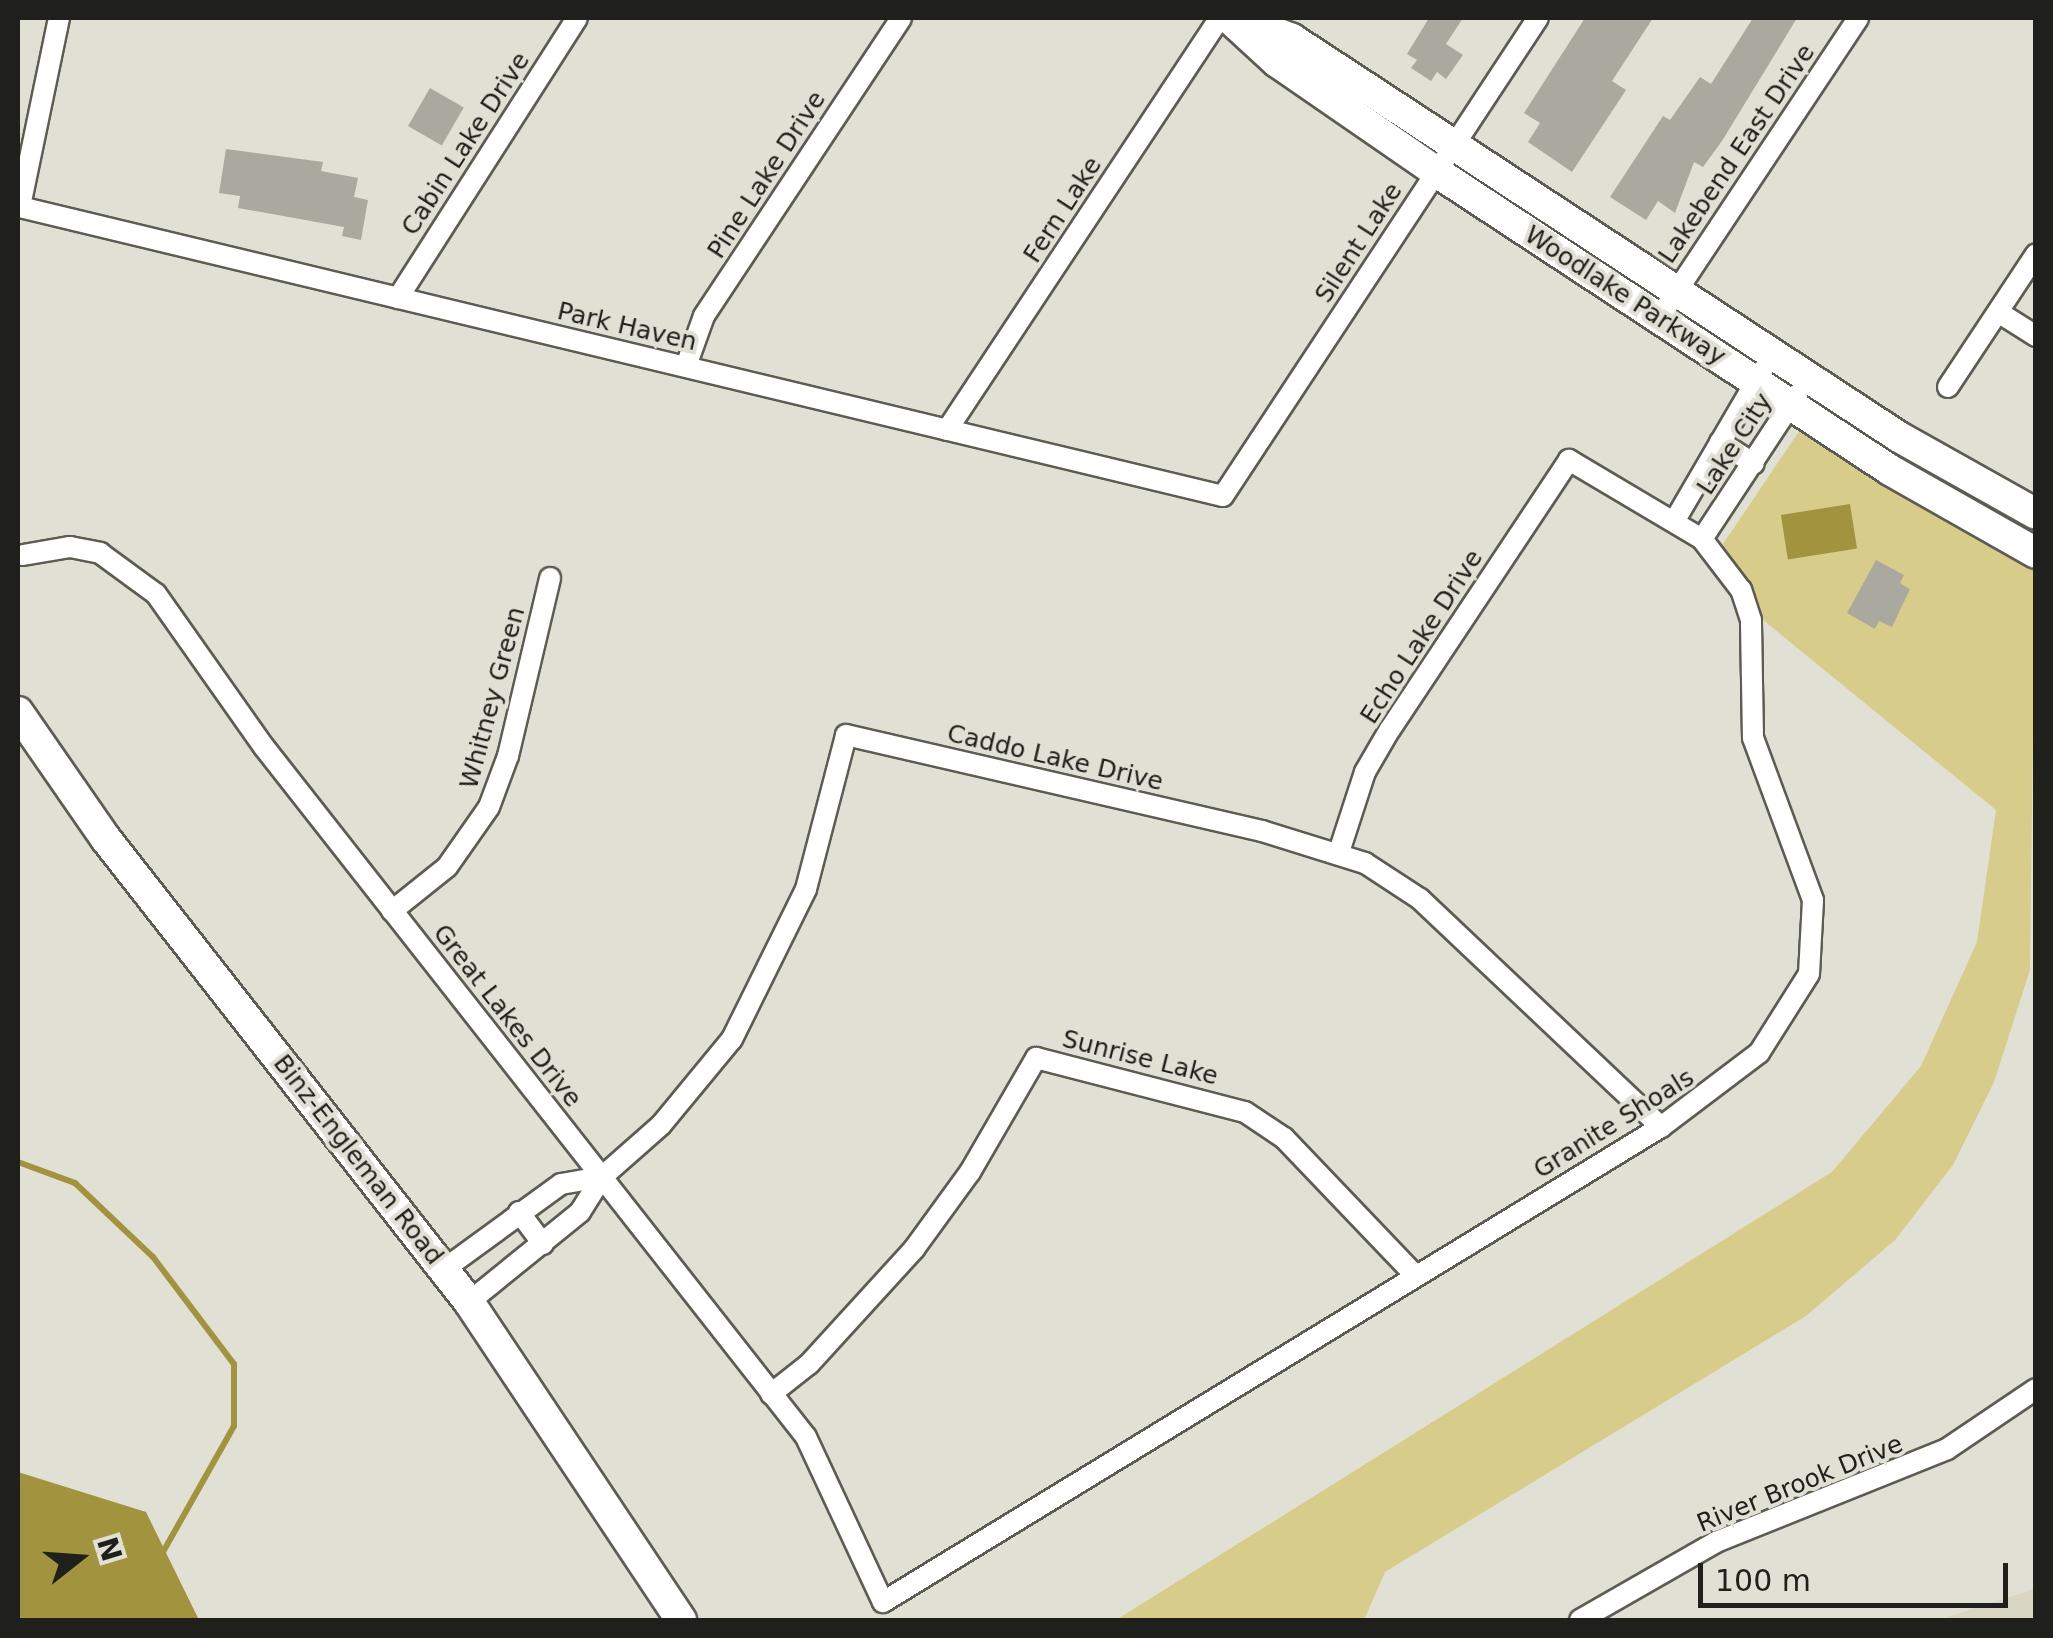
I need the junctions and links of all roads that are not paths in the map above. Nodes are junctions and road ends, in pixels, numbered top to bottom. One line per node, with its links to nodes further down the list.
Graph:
1 (59, 18): 13 (street, Park Haven)
2 (577, 18): 13 (street, Cabin Lake Drive)
3 (901, 18): 18 (street, Pine Lake Drive)
4 (1220, 18): 23 (street, Fern Lake)
5 (1229, 18): 10 (street, Woodlake Parkway)
6 (1237, 18): 9 (street, Woodlake Parkway)
7 (1538, 18): 9 (street, Silent Lake)
8 (1858, 18): 12 (street, Lakebend East Drive)
9 (1456, 143): 10 (street, Silent Lake); 12 (street, Woodlake Parkway)
10 (1436, 172): 15 (street, Woodlake Parkway); 27 (street, Silent Lake)
11 (2036, 254): 14 (street)
12 (1678, 288): 15 (street, Lakebend East Drive); 17 (street, Woodlake Parkway)
13 (398, 298): 18 (street, Park Haven)
14 (1998, 312): 16 (street); 21 (street)
15 (1659, 318): 20 (street, Woodlake Parkway)
16 (2036, 336)
17 (1773, 352): 19 (street, Woodlake Parkway); 20 (street, Lake City)
18 (686, 366): 23 (street, Park Haven)
19 (1808, 376): 22 (street, Lake City); 28 (street, Woodlake Parkway)
20 (1756, 382): 22 (street, Woodlake Parkway); 24 (street, Lake City)
21 (1948, 387)
22 (1791, 404): 26 (street, Lake City); 31 (street, Woodlake Parkway)
23 (948, 430): 27 (street, Park Haven)
24 (1720, 442): 26 (street); 29 (street, Lake City)
25 (1569, 460): 29 (street, Granite Shoals); 35 (street, Echo Lake Drive)
26 (1754, 464): 30 (street, Lake City)
27 (1223, 496)
28 (2036, 514)
29 (1675, 520): 30 (street, Granite Shoals)
30 (1702, 539): 37 (street, Granite Shoals)
31 (2036, 554)
32 (23, 556): 36 (street, Great Lakes Drive)
33 (550, 578): 36 (street, Whitney Green)
34 (18, 712): 41 (street, Binz-Engleman Road)
35 (1339, 852): 37 (street, Caddo Lake Drive); 38 (street, Caddo Lake Drive)
36 (392, 911): 38 (street, Great Lakes Drive)
37 (1662, 1127): 42 (street, Granite Shoals)
38 (602, 1177): 39 (street, Caddo Lake Drive); 40 (street, Caddo Lake Drive); 45 (street, Great Lakes Drive)
39 (519, 1212): 40 (street); 41 (street, Caddo Lake Drive)
40 (543, 1244): 43 (street, Caddo Lake Drive)
41 (443, 1270): 43 (street, Binz-Engleman Road)
42 (1415, 1275): 45 (street, Sunrise Lake); 46 (street, Granite Shoals)
43 (468, 1302): 47 (street, Binz-Engleman Road)
44 (2036, 1389): 48 (street, River Brook Drive)
45 (771, 1394): 46 (street, Great Lakes Drive)
46 (883, 1602)
47 (681, 1620)
48 (1580, 1620)

